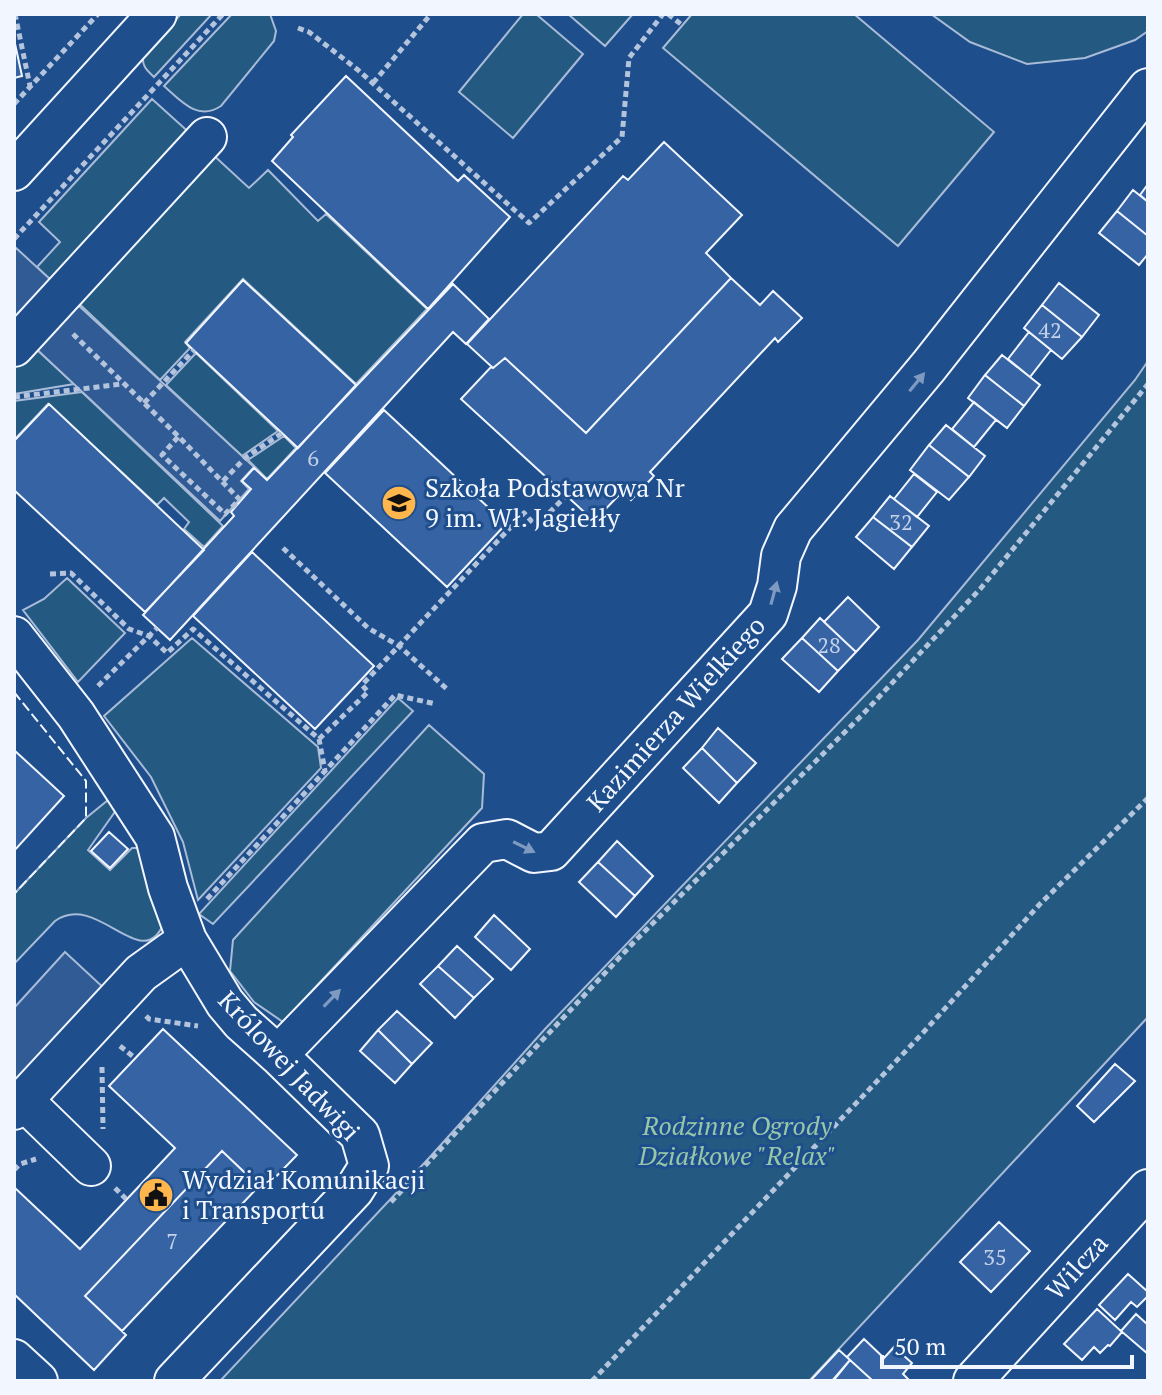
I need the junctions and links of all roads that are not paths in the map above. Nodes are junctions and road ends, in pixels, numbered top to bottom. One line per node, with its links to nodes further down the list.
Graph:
1 (157, 14): 4 (street)
2 (1148, 88): 8 (street, Kazimierza Wielkiego, one-way to 2)
3 (207, 137): 5 (street)
4 (14, 171)
5 (14, 347)
6 (14, 636): 7 (street, Królowej Jadwigi)
7 (193, 924): 8 (street, Królowej Jadwigi); 9 (street)
8 (278, 1055): 14 (street, Królowej Jadwigi)
9 (19, 1105): 10 (street)
10 (91, 1166)
11 (1148, 1189): 15 (street, Wilcza)
12 (14, 1359): 13 (street)
13 (38, 1381)
14 (174, 1381)
15 (973, 1381)

